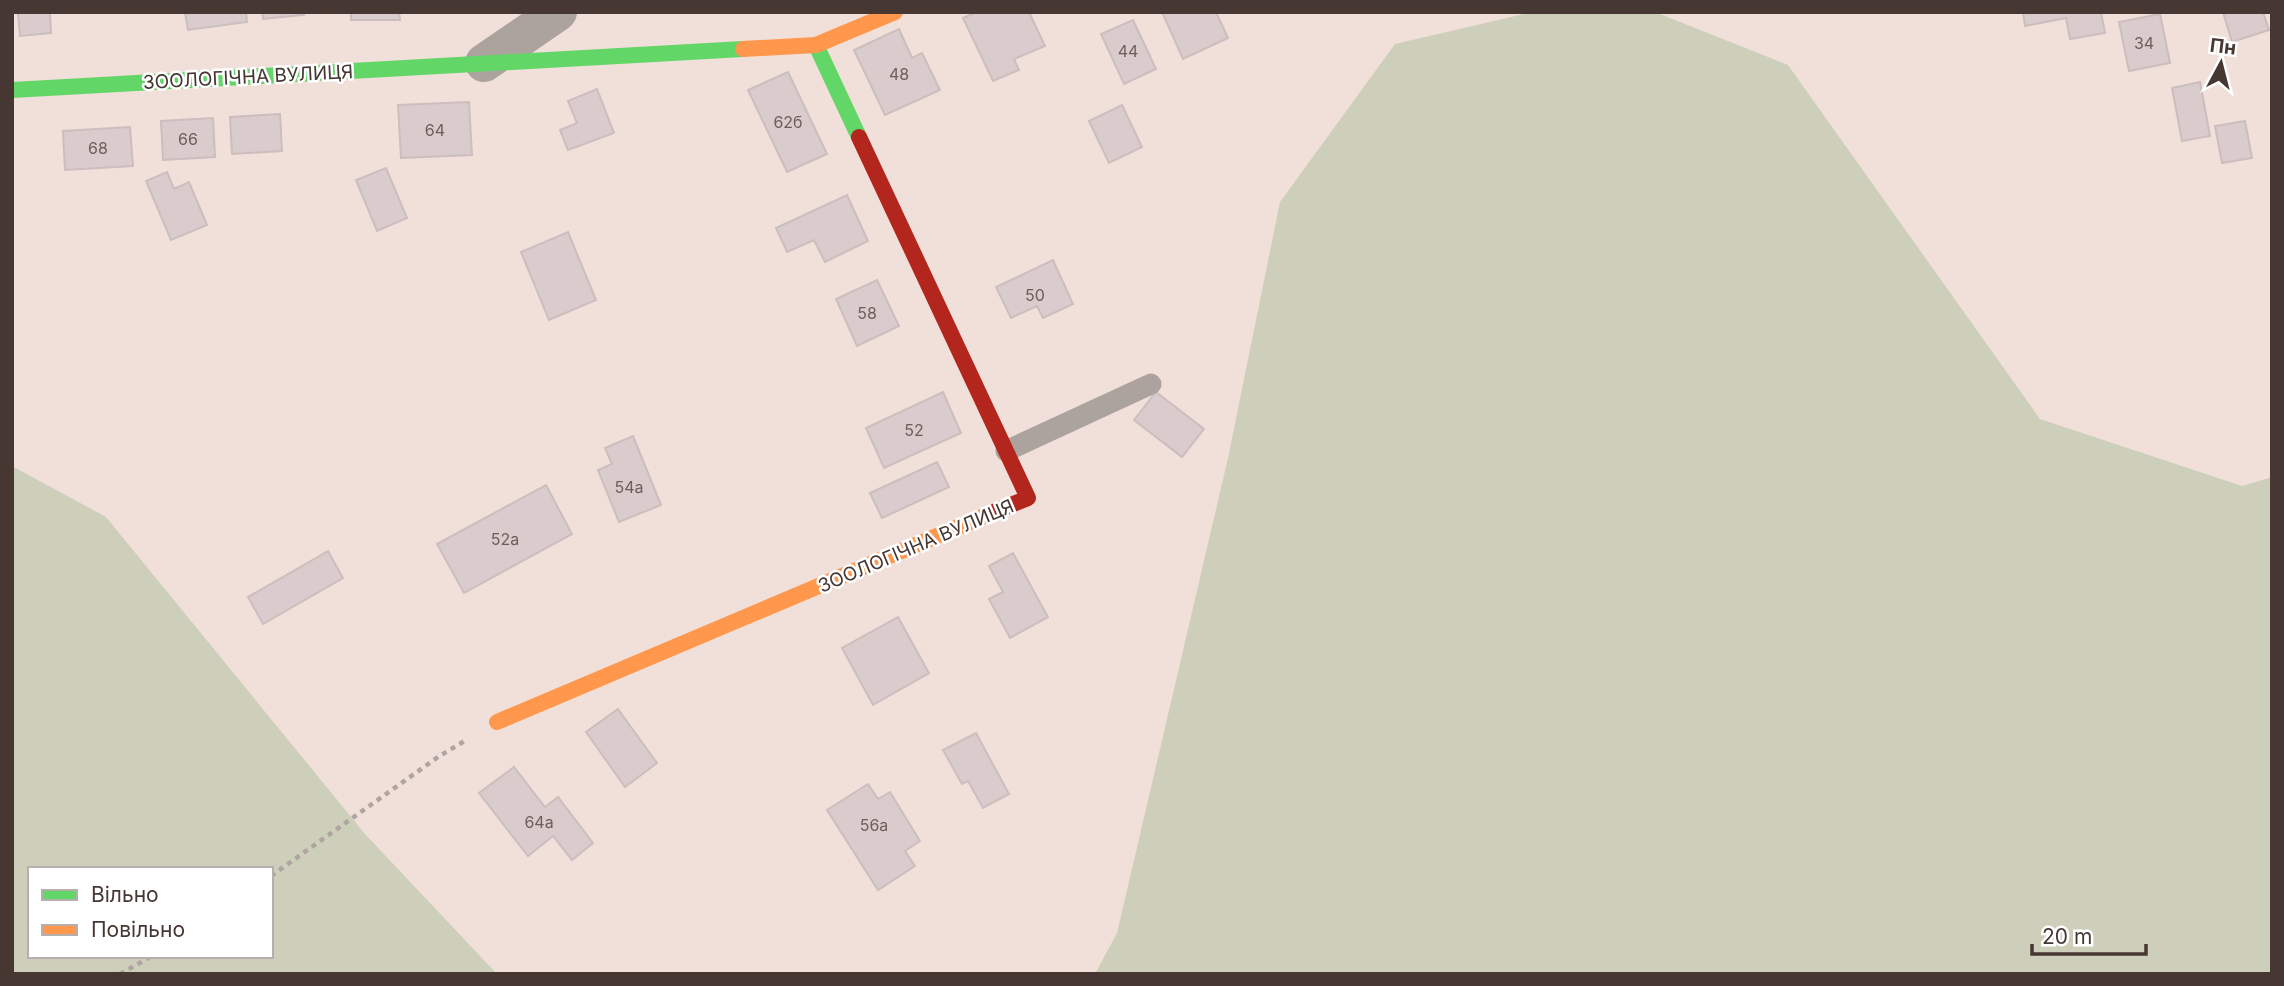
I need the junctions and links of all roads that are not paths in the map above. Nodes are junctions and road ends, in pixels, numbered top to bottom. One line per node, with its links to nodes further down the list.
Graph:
1 (558, 12): 4 (street)
2 (895, 12): 3 (street, ЗООЛОГІЧНА ВУЛИЦЯ)
3 (816, 45): 4 (street, ЗООЛОГІЧНА ВУЛИЦЯ); 7 (street, ЗООЛОГІЧНА ВУЛИЦЯ)
4 (484, 64): 5 (street, ЗООЛОГІЧНА ВУЛИЦЯ)
5 (12, 90)
6 (1151, 384): 7 (lane)
7 (1006, 451): 8 (street, ЗООЛОГІЧНА ВУЛИЦЯ)
8 (498, 722)

